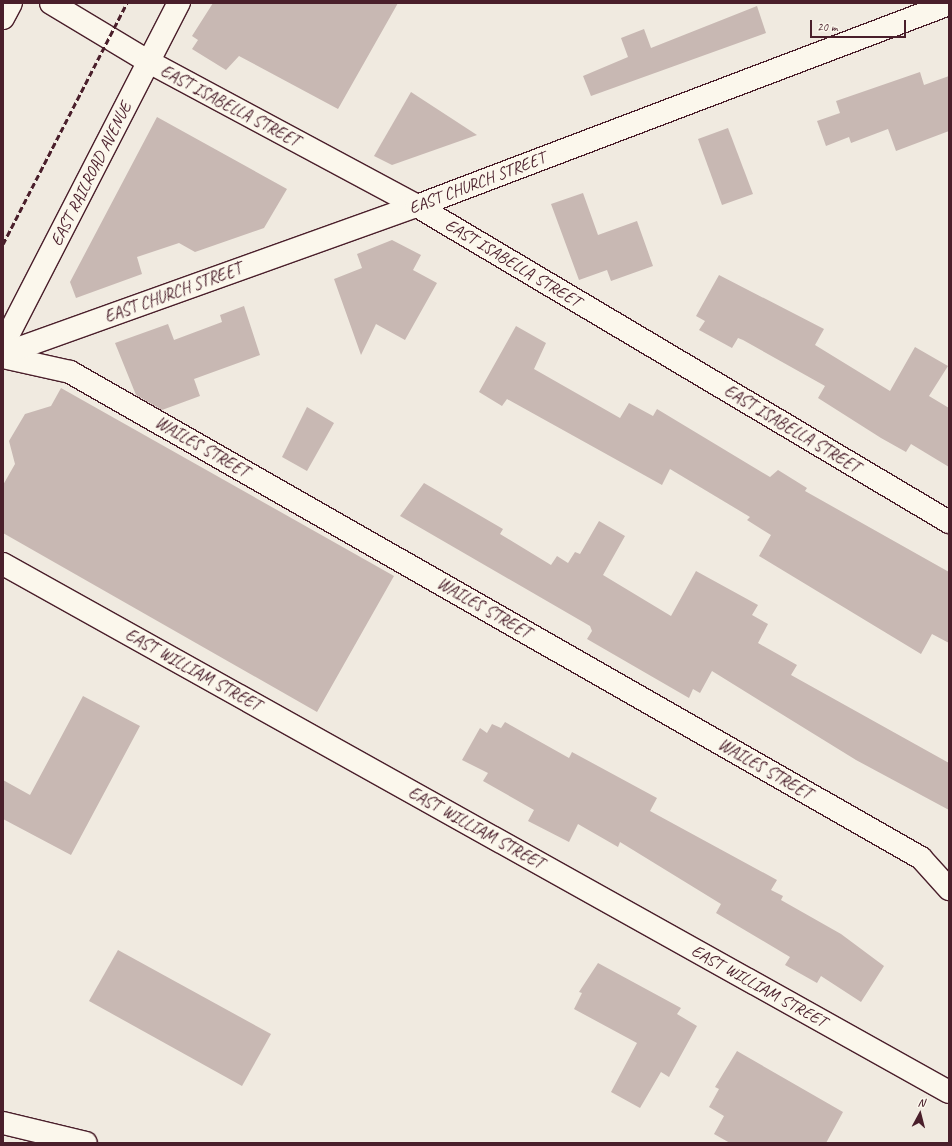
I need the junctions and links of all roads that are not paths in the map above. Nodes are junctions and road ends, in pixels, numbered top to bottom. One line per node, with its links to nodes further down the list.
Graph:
1 (11, 3): 5 (street)
2 (51, 3): 6 (street, EAST ISABELLA STREET)
3 (179, 3): 6 (street, EAST RAILROAD AVENUE)
4 (949, 4): 7 (street, EAST CHURCH STREET)
5 (3, 18)
6 (149, 62): 7 (street, EAST ISABELLA STREET); 8 (street, EAST RAILROAD AVENUE)
7 (417, 206): 9 (street, EAST CHURCH STREET); 11 (street, EAST ISABELLA STREET)
8 (3, 345)
9 (3, 354)
10 (3, 357): 13 (street, WAILES STREET)
11 (949, 522)
12 (3, 564): 14 (street, EAST WILLIAM STREET)
13 (949, 888)
14 (949, 1092)
15 (3, 1123): 16 (street)
16 (86, 1143)

